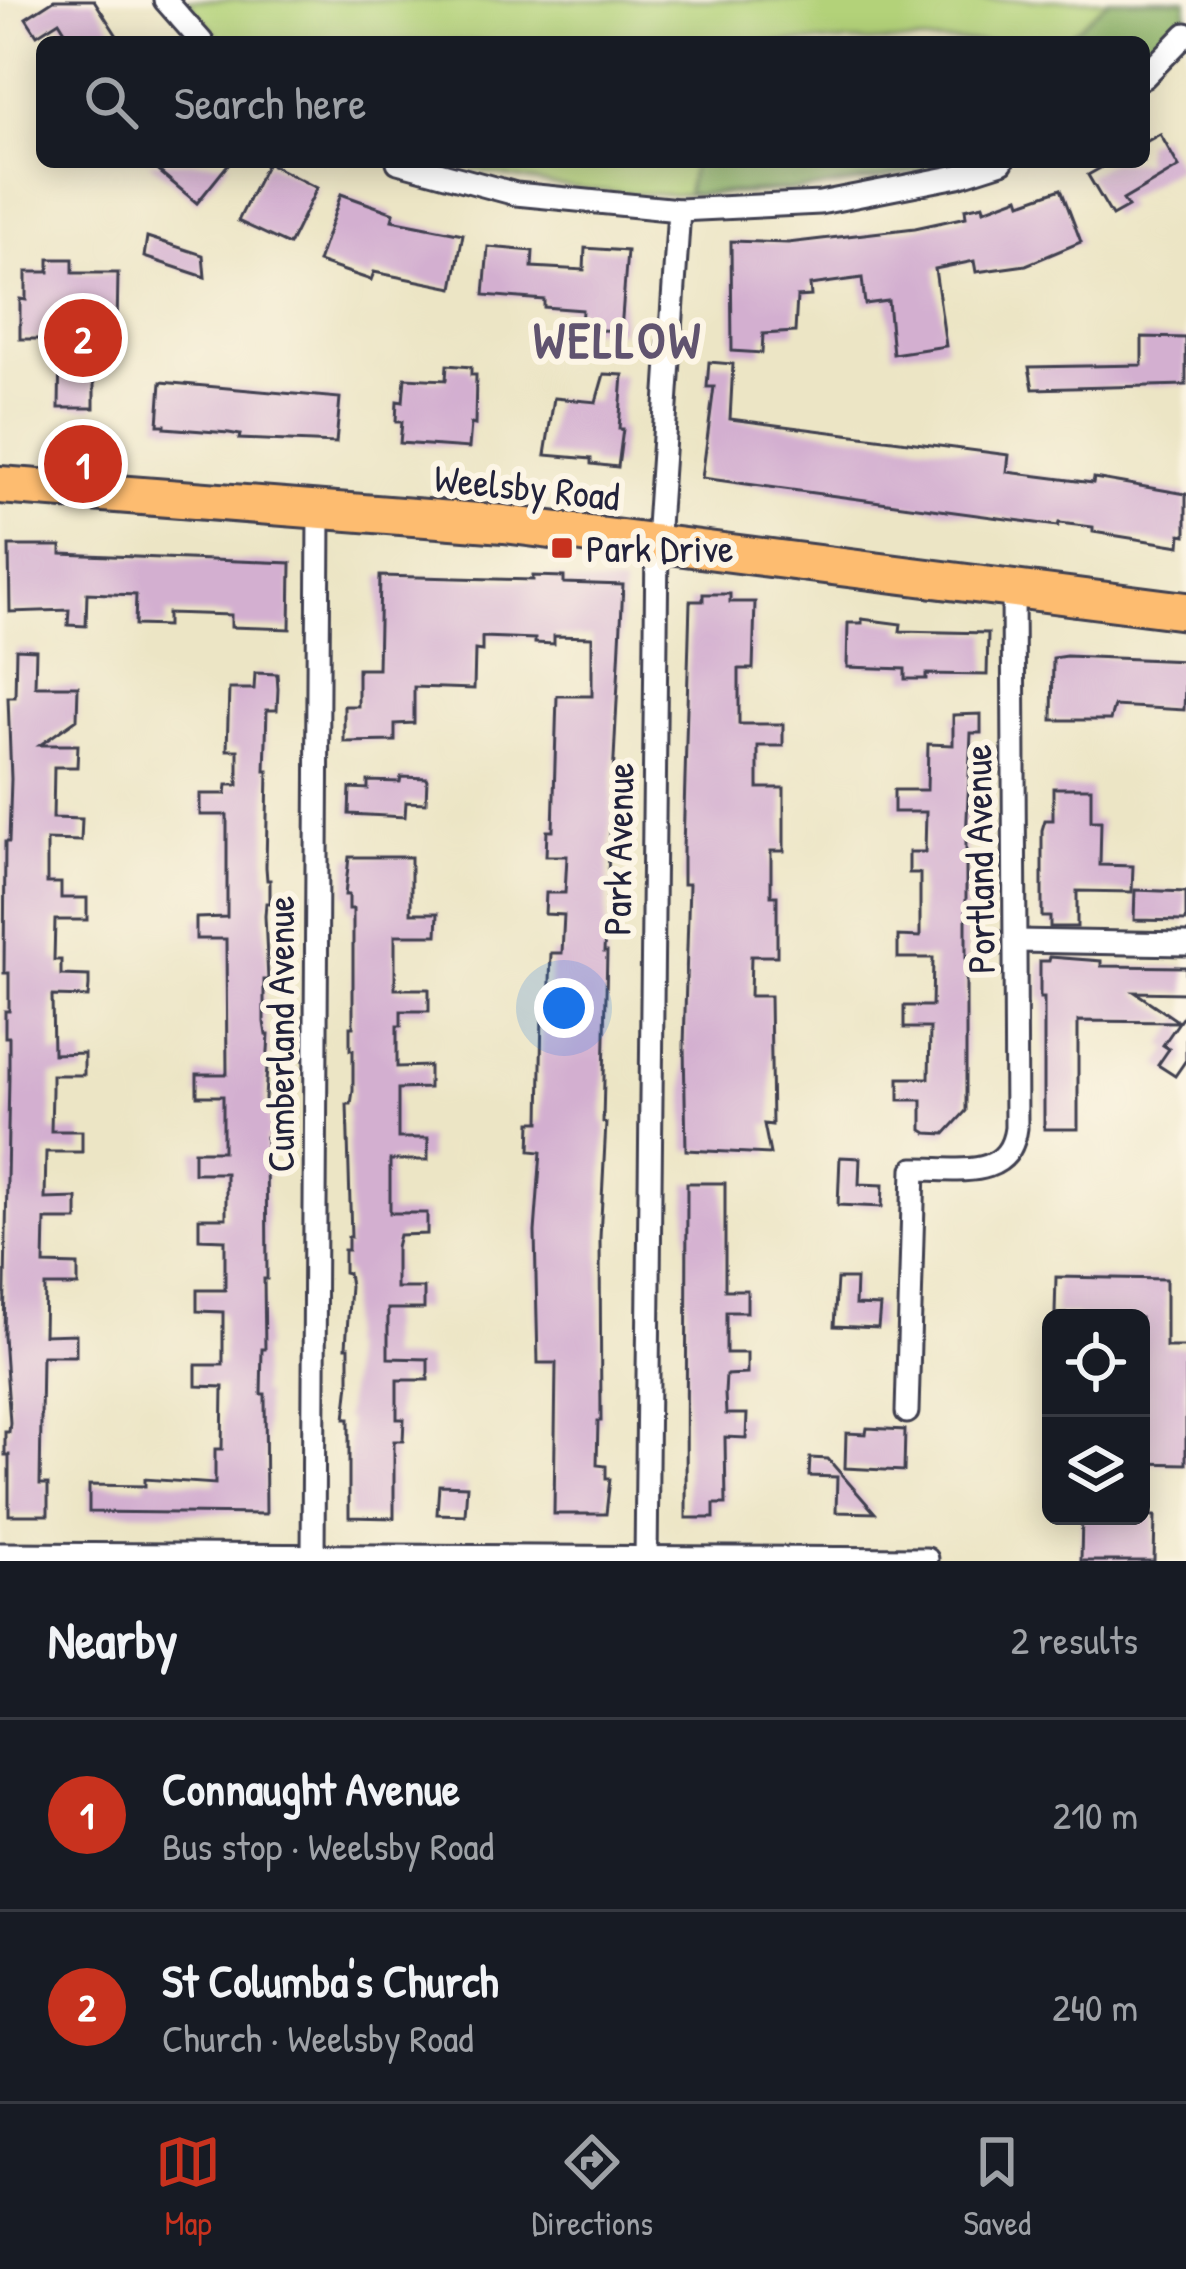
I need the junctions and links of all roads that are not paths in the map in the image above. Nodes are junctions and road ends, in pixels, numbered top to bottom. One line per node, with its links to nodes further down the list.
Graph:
1 (165, 0): 3 (street)
2 (1186, 34): 4 (street)
3 (197, 36)
4 (1150, 71)
5 (420, 168): 7 (street)
6 (983, 168): 7 (street)
7 (679, 210): 10 (street, Park Avenue)
8 (0, 485): 9 (highway, Weelsby Road)
9 (319, 511): 10 (highway, Weelsby Road); 17 (street, Cumberland Avenue)
10 (657, 542): 11 (highway, Weelsby Road); 18 (street, Park Avenue)
11 (1013, 590): 12 (highway, Weelsby Road); 13 (street, Portland Avenue)
12 (1186, 611)
13 (1016, 941): 14 (street); 15 (street, Portland Avenue)
14 (1186, 944)
15 (907, 1412)
16 (0, 1554): 17 (street)
17 (314, 1557): 18 (street)
18 (646, 1559): 19 (street)
19 (927, 1559)

